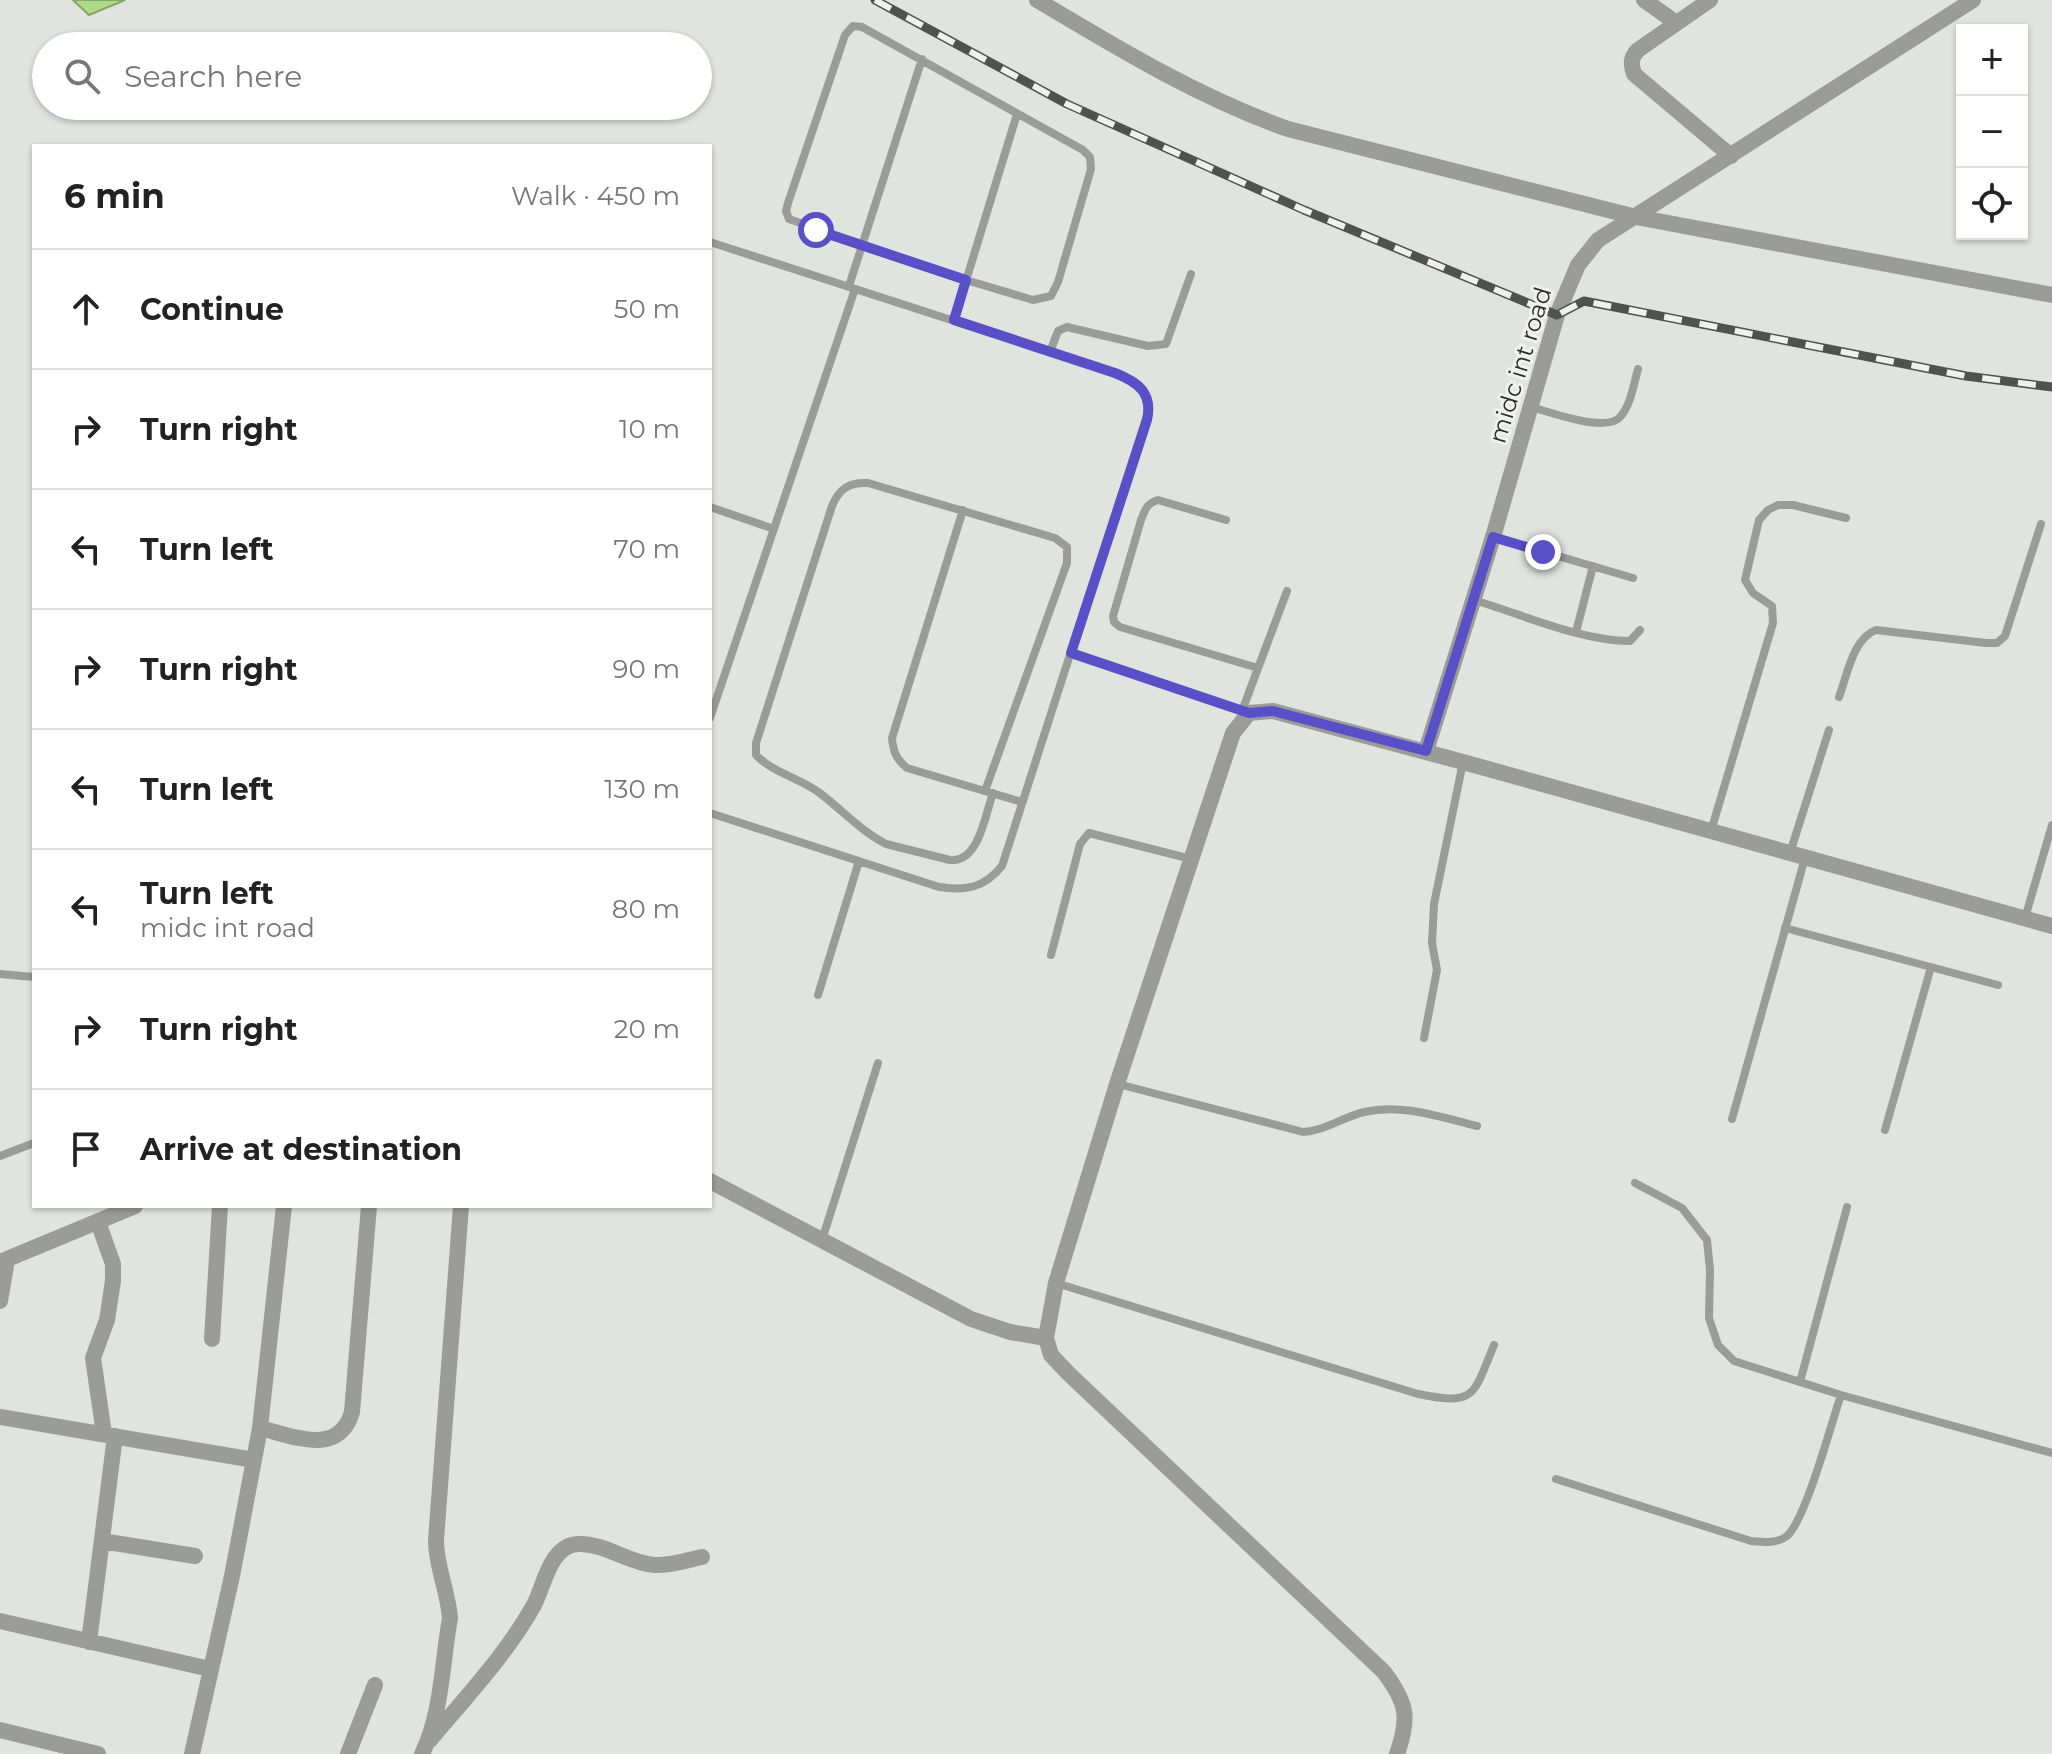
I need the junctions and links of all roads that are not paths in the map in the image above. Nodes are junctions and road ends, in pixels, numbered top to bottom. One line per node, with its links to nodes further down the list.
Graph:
1 (1037, 0): 9 (street)
2 (1644, 0): 5 (street)
3 (1710, 0): 5 (street)
4 (1973, 0): 8 (street, midc int road)
5 (1675, 22): 8 (street)
6 (922, 59): 7 (lane); 11 (lane); 11 (lane)
7 (1017, 114): 13 (lane); 13 (lane)
8 (1731, 156): 9 (street, midc int road)
9 (1636, 217): 15 (street); 19 (street, midc int road)
10 (712, 243): 14 (lane)
11 (862, 245): 13 (lane); 14 (lane)
12 (1191, 274): 17 (lane)
13 (966, 280): 16 (lane)
14 (852, 288): 16 (lane); 25 (lane)
15 (2052, 295)
16 (954, 320): 17 (lane)
17 (1050, 352): 33 (lane)
18 (1638, 369): 19 (lane)
19 (1531, 407): 26 (street, midc int road)
20 (712, 508): 25 (lane)
21 (963, 510): 41 (lane); 41 (lane); 41 (lane)
22 (1846, 518): 45 (lane)
23 (1226, 520): 34 (lane)
24 (2041, 524): 35 (lane)
25 (774, 529): 36 (lane)
26 (1493, 537): 27 (lane); 30 (street, midc int road)
27 (1593, 566): 28 (lane); 32 (lane)
28 (1633, 578)
29 (1287, 591): 34 (lane)
30 (1474, 600): 32 (lane); 39 (street, midc int road)
31 (1640, 630): 32 (lane)
32 (1576, 632)
33 (1071, 653): 37 (lane); 42 (lane)
34 (1258, 668): 37 (lane)
35 (1839, 697)
36 (712, 712)
37 (1246, 712): 39 (street); 47 (street)
38 (1829, 730): 46 (lane)
39 (1426, 751): 40 (street)
40 (1463, 762): 45 (street); 58 (lane)
41 (989, 792): 42 (lane)
42 (1022, 802): 48 (lane)
43 (712, 814): 48 (lane)
44 (2052, 825): 49 (lane)
45 (1711, 831): 46 (street)
46 (1797, 855): 49 (street); 51 (lane)
47 (1191, 859): 52 (lane); 60 (street)
48 (859, 861): 57 (lane)
49 (2025, 918): 50 (street)
50 (2052, 926)
51 (1785, 928): 53 (lane); 61 (lane)
52 (1051, 955)
53 (1931, 967): 56 (lane); 63 (lane)
54 (0, 974): 55 (lane)
55 (32, 977)
56 (1998, 985)
57 (818, 995)
58 (1424, 1038)
59 (878, 1063): 75 (lane)
60 (1117, 1084): 62 (lane); 77 (street)
61 (1732, 1119)
62 (1477, 1126)
63 (1885, 1130)
64 (32, 1144): 65 (lane)
65 (0, 1156)
66 (712, 1182): 75 (street)
67 (1635, 1183): 82 (lane)
68 (1847, 1207): 82 (lane)
69 (128, 1208): 74 (street)
70 (220, 1208): 80 (street)
71 (284, 1208): 85 (street)
72 (369, 1208): 85 (street)
73 (461, 1208): 98 (street)
74 (105, 1214): 76 (street); 86 (street)
75 (822, 1240): 79 (street)
76 (3, 1261): 78 (street)
77 (1056, 1283): 79 (street); 81 (lane)
78 (0, 1301)
79 (1046, 1338): 103 (street)
80 (212, 1339)
81 (1494, 1345)
82 (1800, 1382): 83 (lane)
83 (1841, 1395): 87 (lane); 89 (lane)
84 (0, 1417): 86 (street)
85 (260, 1428): 88 (street)
86 (110, 1435): 88 (street); 90 (street)
87 (2052, 1453)
88 (254, 1460): 95 (street)
89 (1556, 1479)
90 (102, 1541): 91 (street); 94 (street)
91 (195, 1556)
92 (702, 1557): 98 (street)
93 (0, 1621): 94 (street)
94 (89, 1642): 95 (street)
95 (210, 1669): 101 (street)
96 (375, 1685): 102 (street)
97 (0, 1730): 99 (street)
98 (425, 1748)
99 (69, 1751): 100 (street)
100 (98, 1754)
101 (192, 1754)
102 (348, 1754)
103 (1397, 1754)

